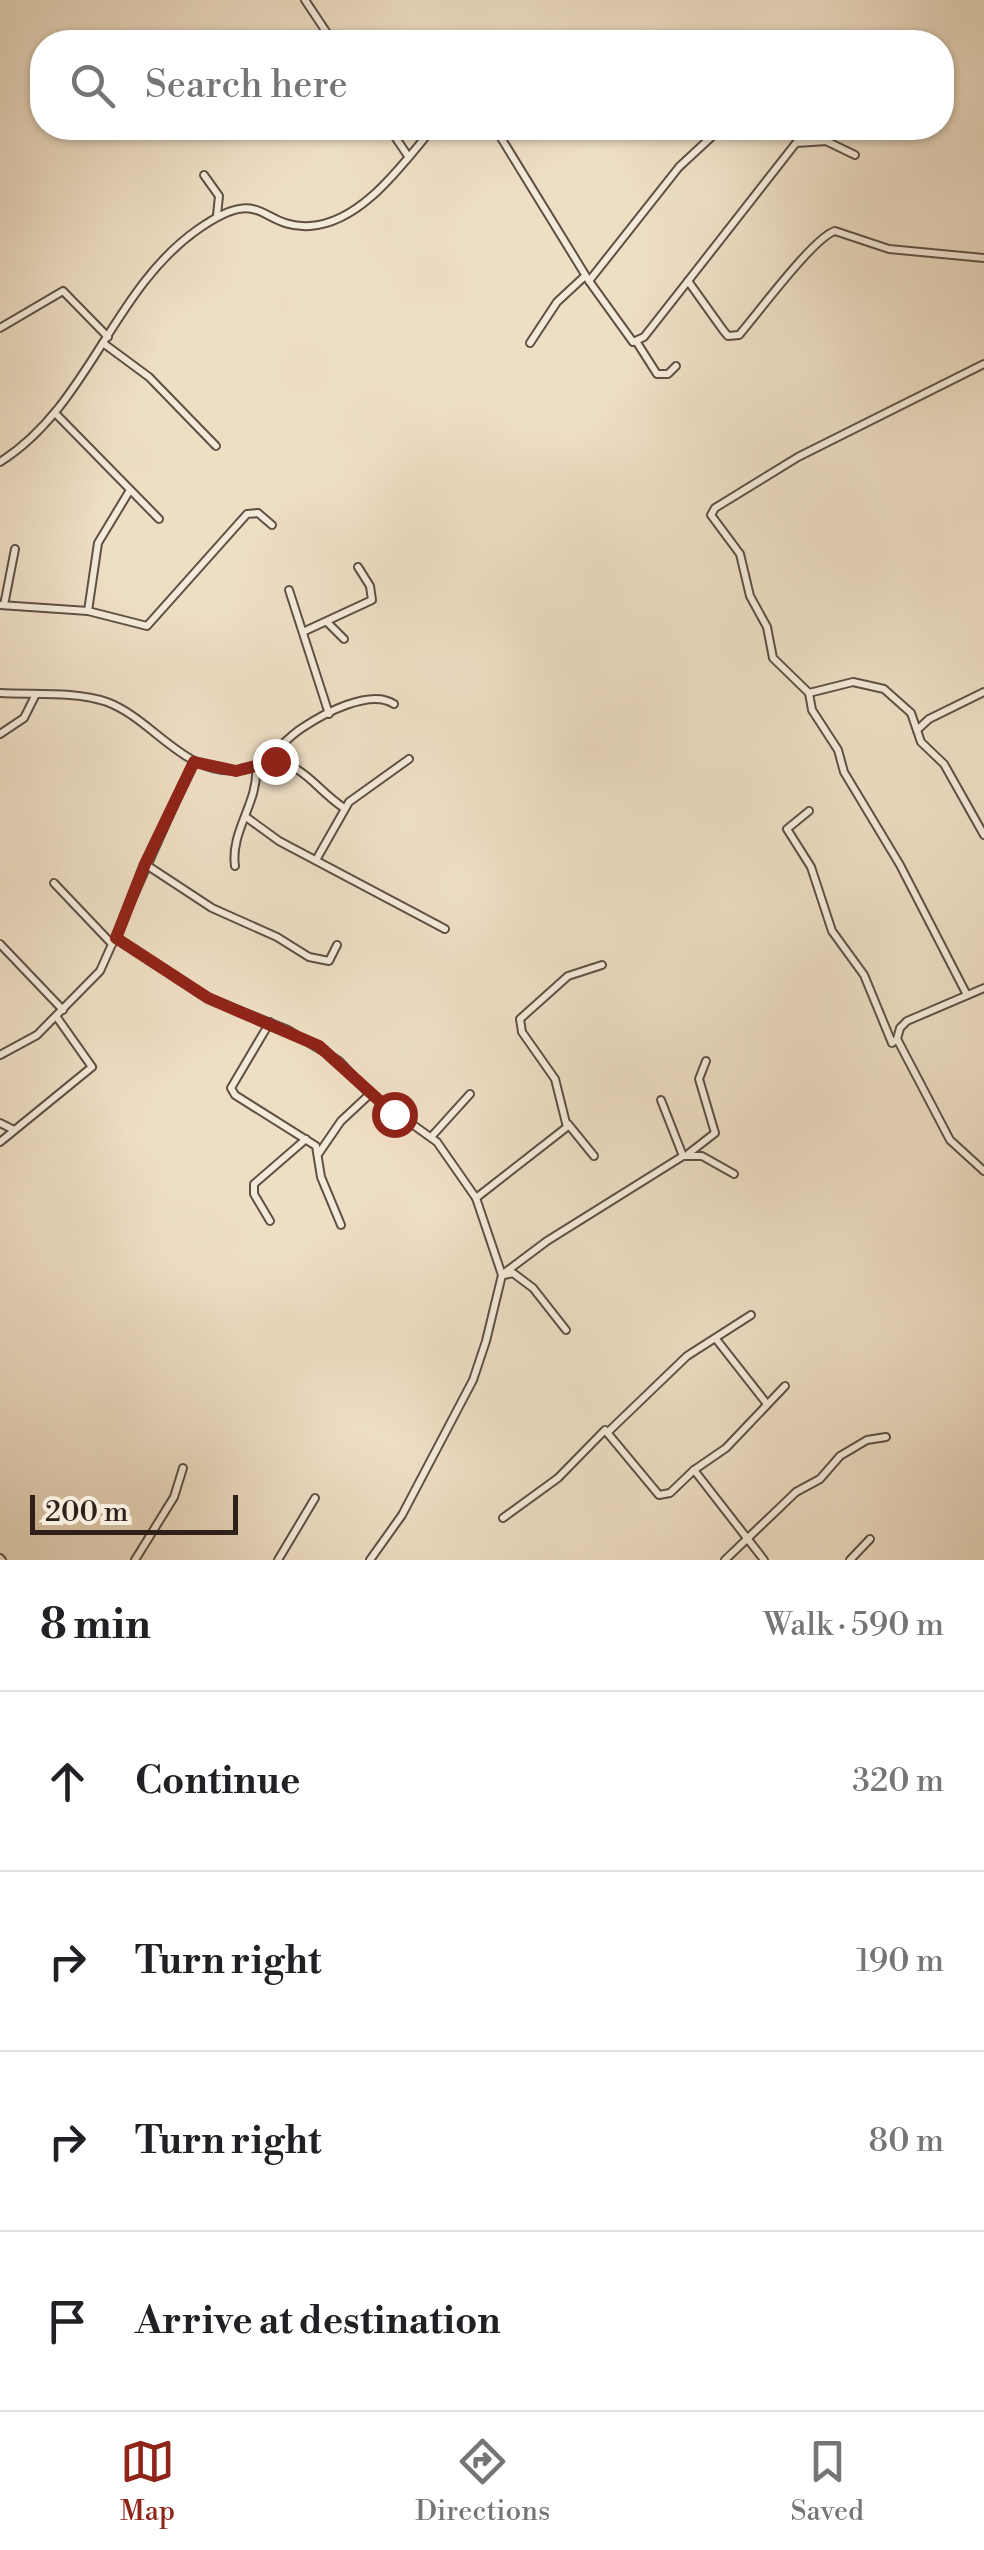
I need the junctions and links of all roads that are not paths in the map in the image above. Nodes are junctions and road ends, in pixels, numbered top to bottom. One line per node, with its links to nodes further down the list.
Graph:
1 (305, 0): 2 (street)
2 (325, 30)
3 (397, 140): 8 (street)
4 (422, 140): 8 (street)
5 (502, 140): 12 (street)
6 (708, 140): 12 (street)
7 (855, 155): 13 (street)
8 (408, 156): 10 (street)
9 (204, 176): 10 (street)
10 (217, 216): 15 (street)
11 (984, 258): 13 (street)
12 (587, 278): 16 (street); 17 (street)
13 (688, 282): 16 (street)
14 (0, 328): 15 (street)
15 (105, 340): 20 (street); 21 (street)
16 (636, 341): 19 (street)
17 (530, 343)
18 (984, 364): 35 (street)
19 (676, 366)
20 (56, 414): 22 (street); 23 (street)
21 (216, 446)
22 (0, 462)
23 (130, 490): 24 (street); 30 (street)
24 (158, 519)
25 (272, 524): 30 (street)
26 (15, 549): 29 (street)
27 (358, 567): 31 (street)
28 (289, 590): 32 (street)
29 (2, 605): 30 (street)
30 (88, 611)
31 (328, 622): 32 (street); 33 (street)
32 (305, 632): 39 (street)
33 (344, 639)
34 (0, 692): 37 (street)
35 (809, 692): 40 (street); 60 (street)
36 (984, 692): 40 (street)
37 (35, 696): 41 (street); 44 (street)
38 (394, 704): 39 (street)
39 (329, 714): 43 (street)
40 (916, 730): 49 (street)
41 (0, 734)
42 (409, 758): 46 (street)
43 (266, 760): 45 (street); 46 (street)
44 (194, 762): 45 (street); 51 (street)
45 (256, 766): 48 (street)
46 (344, 808): 50 (street)
47 (809, 811): 63 (street)
48 (246, 817): 50 (street); 52 (street)
49 (984, 835)
50 (316, 860): 54 (street)
51 (145, 864): 55 (street); 57 (street)
52 (235, 866)
53 (54, 883): 55 (street)
54 (446, 929)
55 (114, 941): 61 (street); 62 (street)
56 (0, 944): 61 (street)
57 (336, 945)
58 (602, 966): 69 (street)
59 (984, 988): 60 (street)
60 (968, 995): 63 (street)
61 (59, 1013): 64 (street); 71 (street)
62 (270, 1022): 66 (street); 73 (street)
63 (898, 1040): 78 (street)
64 (0, 1055)
65 (706, 1061): 77 (street)
66 (370, 1094): 72 (street); 75 (street)
67 (470, 1094): 72 (street)
68 (661, 1100): 77 (street)
69 (564, 1120): 76 (street); 80 (street)
70 (0, 1123): 71 (street)
71 (14, 1130): 74 (street)
72 (432, 1136): 80 (street)
73 (306, 1139): 75 (street); 81 (street)
74 (0, 1142)
75 (318, 1149): 82 (street)
76 (594, 1156)
77 (685, 1156): 79 (street); 83 (street)
78 (984, 1171)
79 (734, 1174)
80 (476, 1198): 83 (street)
81 (270, 1221)
82 (341, 1226)
83 (502, 1275): 85 (street); 99 (street)
84 (752, 1315): 86 (street)
85 (566, 1330)
86 (716, 1338): 88 (street); 89 (street)
87 (785, 1386): 88 (street)
88 (767, 1404): 92 (street)
89 (608, 1431): 92 (street); 94 (street)
90 (886, 1437): 96 (street)
91 (183, 1468): 97 (street)
92 (694, 1470): 96 (street)
93 (315, 1498): 98 (street)
94 (504, 1518)
95 (870, 1539): 102 (street)
96 (748, 1541): 100 (street); 101 (street)
97 (135, 1560)
98 (278, 1560)
99 (370, 1560)
100 (725, 1560)
101 (764, 1560)
102 (850, 1560)

